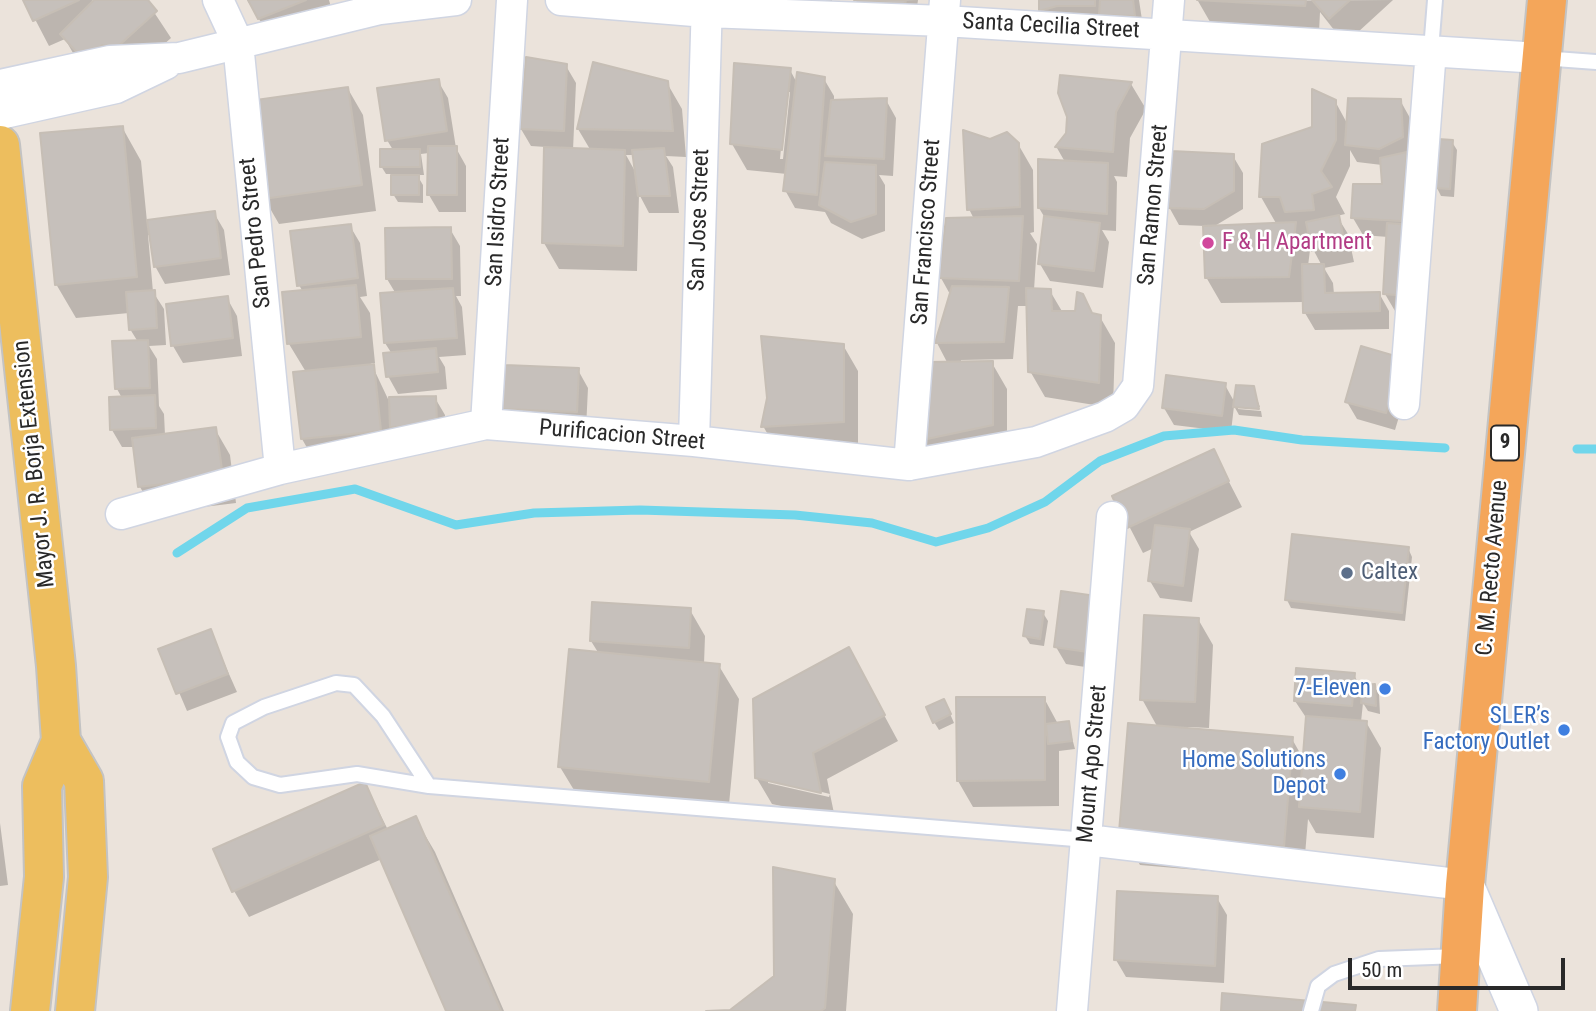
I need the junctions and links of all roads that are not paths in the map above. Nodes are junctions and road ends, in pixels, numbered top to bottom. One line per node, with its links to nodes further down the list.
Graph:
1 (218, 0): 11 (street, San Pedro Street)
2 (456, 0): 11 (street)
3 (512, 0): 21 (street, San Isidro Street)
4 (561, 0): 8 (street, Santa Cecilia Street)
5 (1169, 0): 10 (street, San Ramon Street)
6 (1436, 0): 12 (lane)
7 (1547, 0): 14 (highway, C. M. Recto Avenue / 9)
8 (706, 6): 9 (street, Santa Cecilia Street); 22 (street, San Jose Street)
9 (944, 10): 10 (street, Santa Cecilia Street); 23 (street, San Francisco Street)
10 (1168, 34): 12 (street, Santa Cecilia Street); 20 (street, San Ramon Street)
11 (238, 43): 13 (street); 24 (street, San Pedro Street)
12 (1431, 50): 14 (street, Santa Cecilia Street); 19 (street)
13 (179, 58): 16 (street); 17 (street)
14 (1540, 58): 15 (lane); 30 (highway, C. M. Recto Avenue / 9)
15 (1596, 62)
16 (0, 85)
17 (0, 114)
18 (0, 145): 27 (main road, Mayor J. R. Borja Extension)
19 (1404, 404)
20 (1124, 407): 23 (street, Purificacion Street)
21 (486, 424): 22 (street, Purificacion Street); 24 (street, Purificacion Street)
22 (694, 441): 23 (street, Purificacion Street)
23 (909, 465)
24 (280, 469): 25 (street, Purificacion Street)
25 (121, 514)
26 (1112, 517): 29 (street, Mount Apo Street)
27 (59, 724): 32 (main road, Mayor J. R. Borja Extension); 33 (main road, Mayor J. R. Borja Extension)
28 (429, 786): 28 (lane); 29 (lane)
29 (1087, 840): 30 (street); 34 (street, Mount Apo Street)
30 (1465, 885): 31 (highway, C. M. Recto Avenue / 9); 37 (street)
31 (1460, 956): 35 (lane); 36 (highway, C. M. Recto Avenue / 9)
32 (30, 1011)
33 (75, 1011)
34 (1072, 1011)
35 (1311, 1011)
36 (1457, 1011)
37 (1519, 1011)

